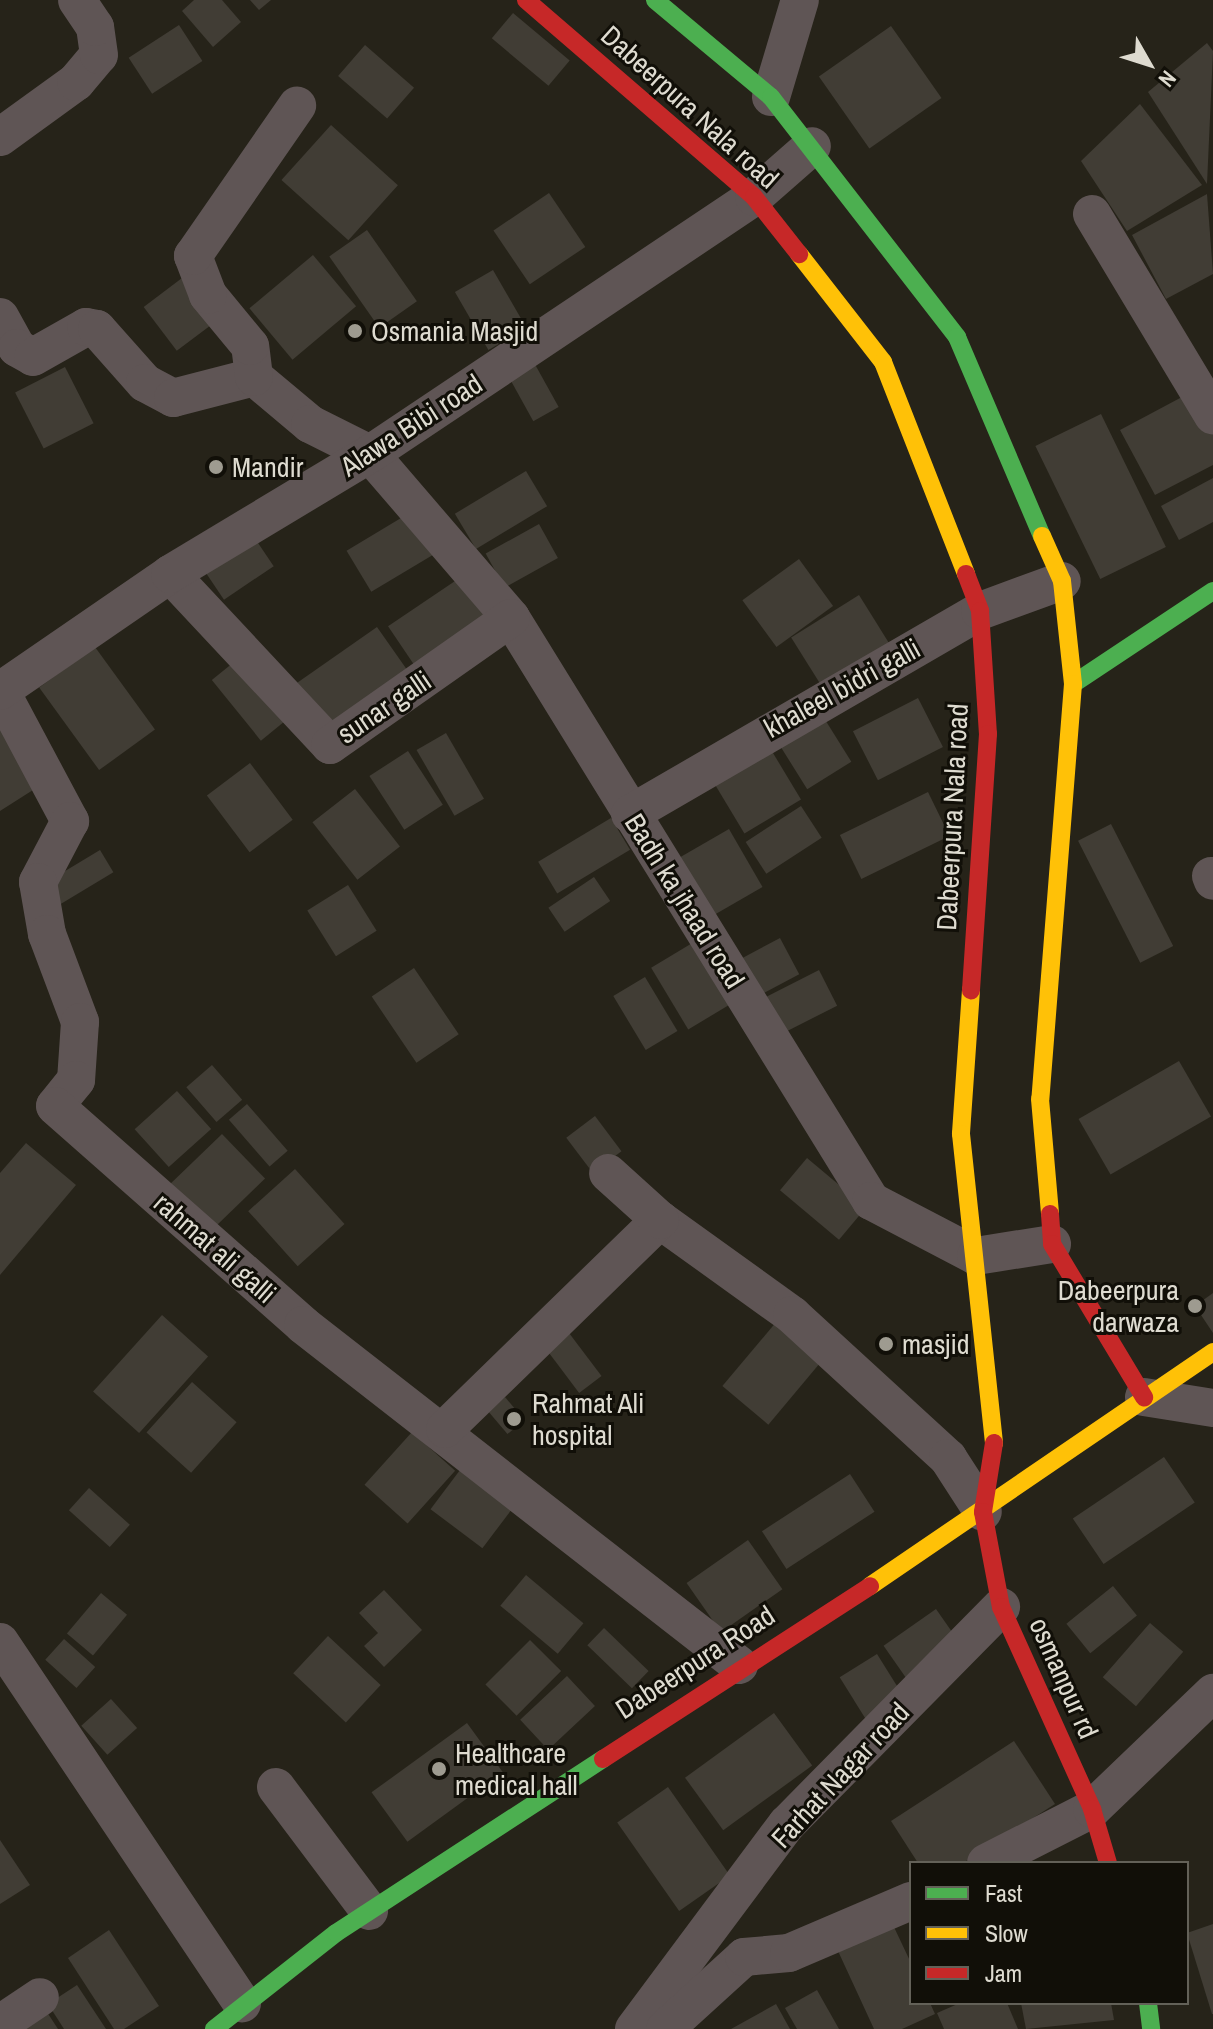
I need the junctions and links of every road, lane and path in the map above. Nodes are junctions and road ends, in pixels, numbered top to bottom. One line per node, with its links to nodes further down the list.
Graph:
1 (77, 0): 7 (street)
2 (526, 0): 9 (street, Dabeerpura Nala road)
3 (655, 0): 5 (street, Dabeerpura Nala road)
4 (800, 0): 5 (street)
5 (771, 97): 8 (street, Dabeerpura Nala road)
6 (297, 106): 12 (street)
7 (0, 137)
8 (812, 146): 9 (street, Alawa Bibi road); 16 (street, Dabeerpura Nala road)
9 (754, 197): 14 (street, Alawa Bibi road); 18 (street, Dabeerpura Nala road)
10 (1092, 214): 13 (street)
11 (0, 317): 12 (street)
12 (254, 377): 14 (street)
13 (1213, 415)
14 (370, 454): 15 (street, Alawa Bibi road); 19 (street, Badh ka jhaad road)
15 (170, 574): 19 (street, sunar galli); 21 (street, Alawa Bibi road)
16 (1062, 581): 18 (street, khaleel bidri galli); 20 (street, Dabeerpura Nala road)
17 (1213, 591): 20 (street)
18 (980, 611): 22 (street, khaleel bidri galli); 26 (street, Dabeerpura Nala road)
19 (511, 618): 22 (street, Badh ka jhaad road)
20 (1073, 684): 25 (street, Dabeerpura Nala road)
21 (0, 691): 30 (street, rahmat ali galli)
22 (630, 814): 26 (street, Badh ka jhaad road)
23 (608, 1173): 24 (street)
24 (660, 1220): 30 (street); 31 (street)
25 (1052, 1244): 26 (street); 28 (street, Dabeerpura Nala road)
26 (976, 1256): 31 (street, Dabeerpura Nala road)
27 (1213, 1352): 28 (street, Dabeerpura Road)
28 (1144, 1397): 29 (street); 31 (street, Dabeerpura Road)
29 (1213, 1408)
30 (445, 1429): 34 (street, rahmat ali galli)
31 (983, 1512): 32 (street, osmanpur rd); 34 (street, Dabeerpura Road)
32 (1001, 1607): 37 (street, osmanpur rd); 45 (street, Farhat Nagar road)
33 (0, 1642): 42 (street)
34 (739, 1665): 41 (street, Dabeerpura Road)
35 (1213, 1693): 37 (street)
36 (276, 1787): 41 (street)
37 (1092, 1809): 38 (street); 39 (street, osmanpur rd)
38 (990, 1861)
39 (1107, 1861)
40 (909, 1902): 46 (street)
41 (369, 1911): 42 (street, Dabeerpura Road)
42 (242, 2003): 44 (street, Dabeerpura Road)
43 (1148, 2005): 47 (street)
44 (214, 2029)
45 (634, 2029)
46 (665, 2029)
47 (1151, 2029)

